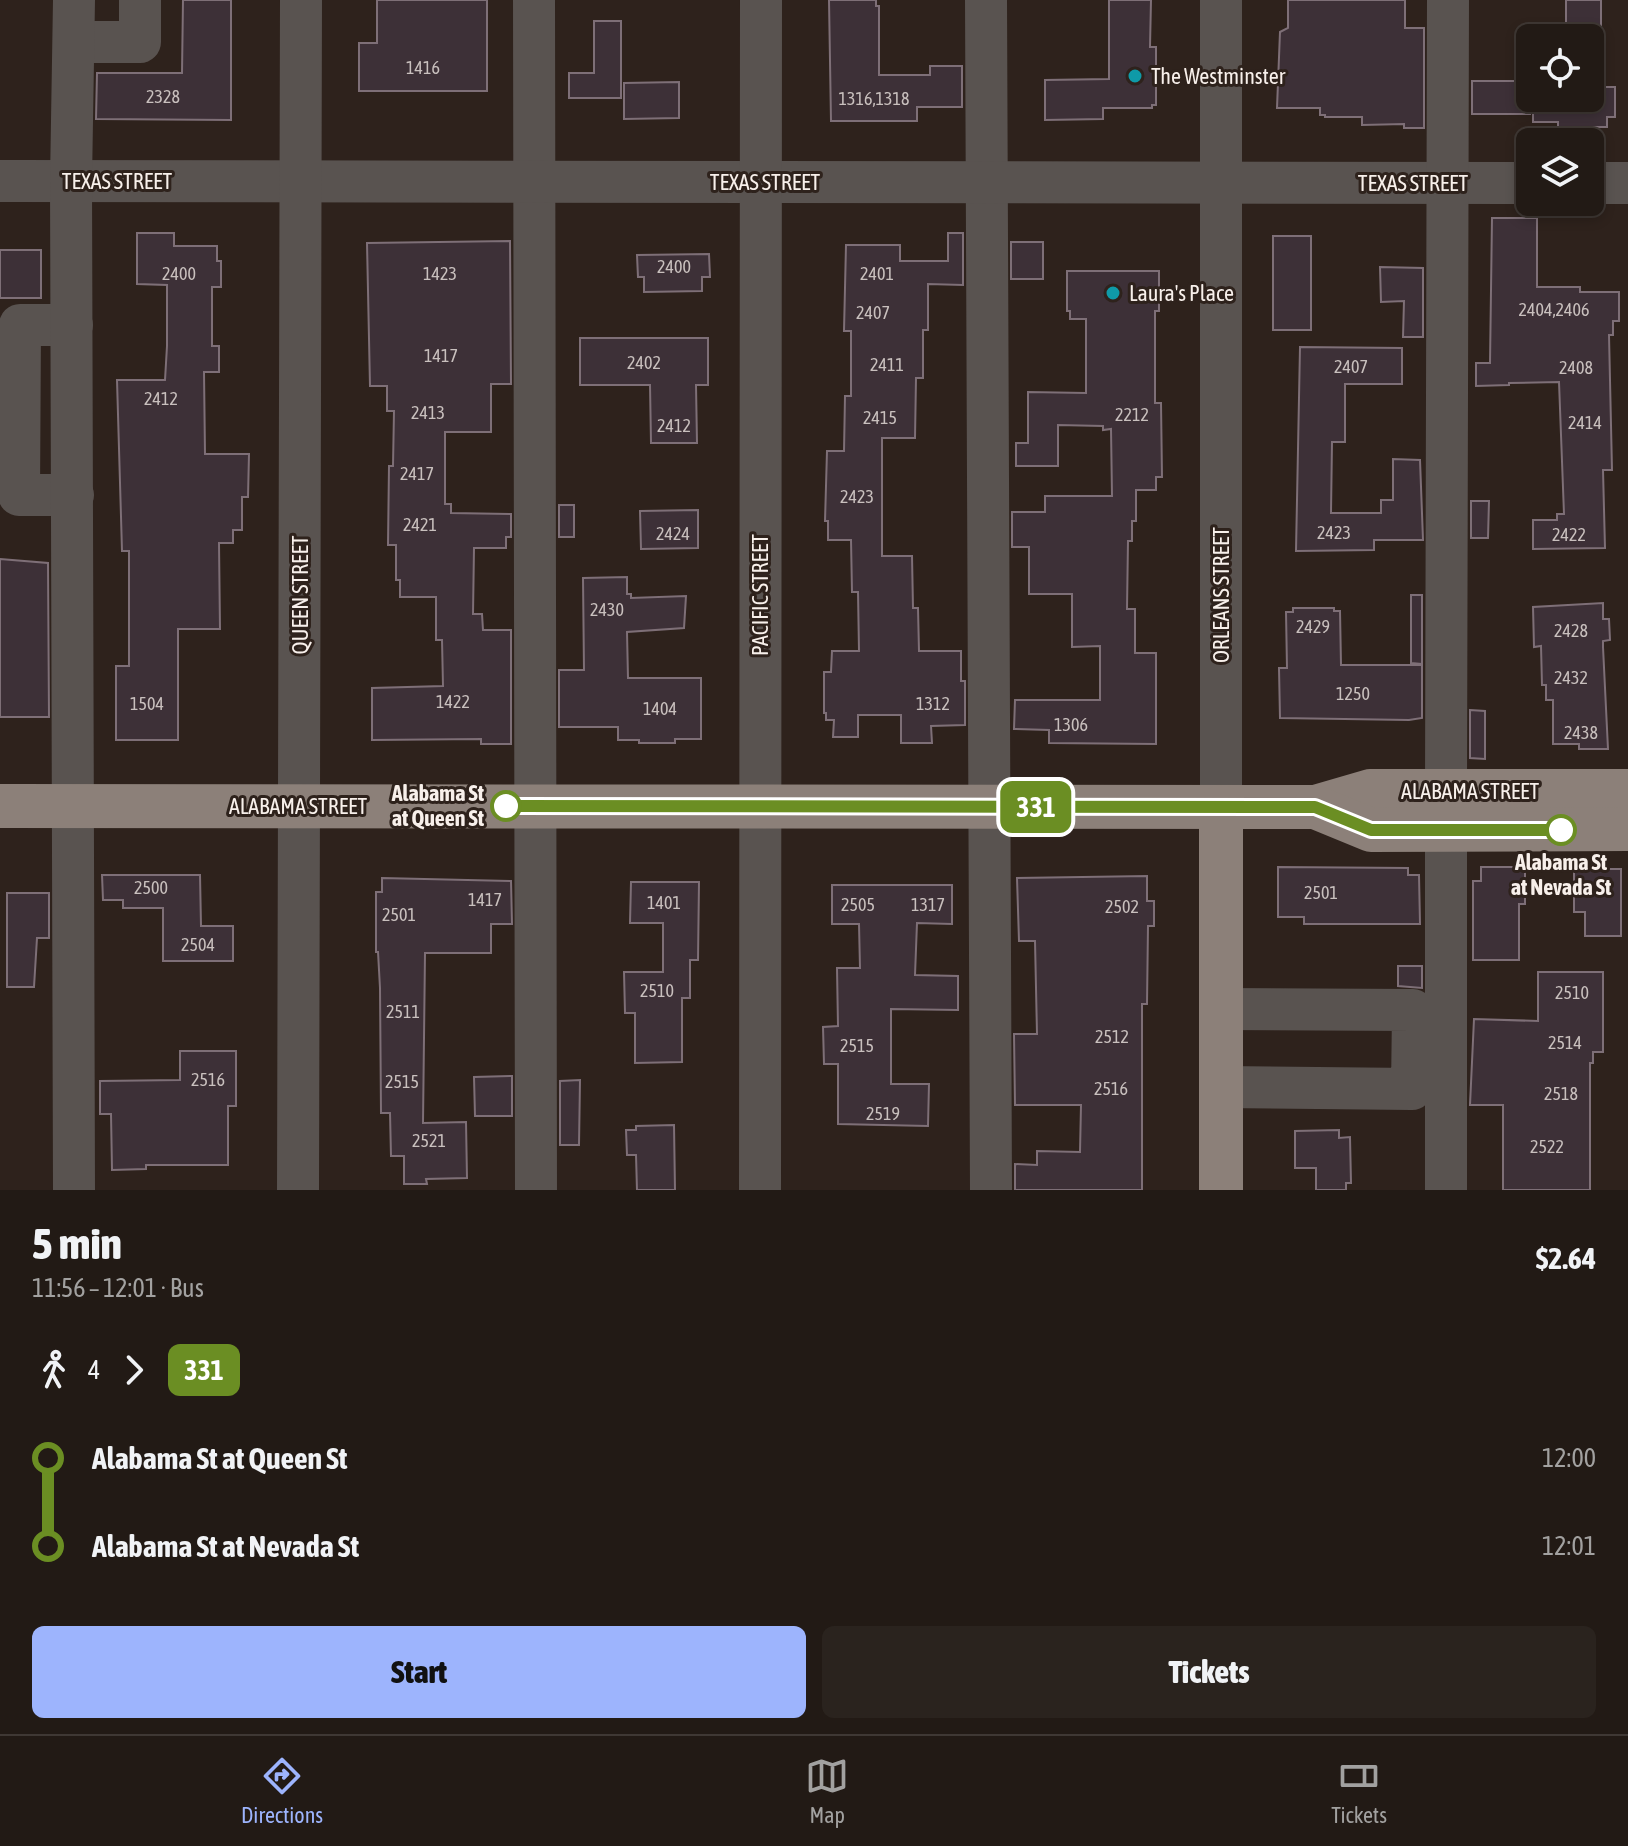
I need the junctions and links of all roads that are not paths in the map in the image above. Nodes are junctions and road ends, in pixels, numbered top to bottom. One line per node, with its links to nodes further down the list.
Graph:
1 (74, 0): 9 (street)
2 (140, 0): 9 (street)
3 (301, 0): 12 (street, QUEEN STREET)
4 (534, 0): 13 (street)
5 (761, 0): 14 (street, PACIFIC STREET)
6 (986, 0): 15 (street)
7 (1221, 0): 16 (street, ORLEANS STREET)
8 (1448, 0): 17 (street)
9 (74, 42): 11 (street)
10 (0, 181): 11 (street, TEXAS STREET)
11 (71, 181): 12 (street, TEXAS STREET); 23 (street)
12 (301, 181): 13 (street, TEXAS STREET); 24 (street, QUEEN STREET)
13 (532, 182): 14 (street, TEXAS STREET); 25 (street)
14 (760, 182): 15 (street, TEXAS STREET); 26 (street, PACIFIC STREET)
15 (986, 182): 16 (street, TEXAS STREET); 27 (street)
16 (1221, 183): 17 (street, TEXAS STREET); 28 (street, ORLEANS STREET)
17 (1449, 183): 18 (street, TEXAS STREET); 29 (street)
18 (1516, 183)
19 (1604, 183): 20 (street)
20 (1628, 183)
21 (1628, 791): 29 (main road, ALABAMA STREET)
22 (0, 806): 23 (main road, ALABAMA STREET)
23 (74, 806): 24 (main road, ALABAMA STREET); 34 (street)
24 (299, 806): 25 (main road, ALABAMA STREET); 35 (street, QUEEN STREET)
25 (534, 806): 26 (main road, ALABAMA STREET); 36 (street)
26 (760, 806): 27 (main road, ALABAMA STREET); 37 (street, PACIFIC STREET)
27 (990, 807): 28 (main road, ALABAMA STREET); 38 (street)
28 (1221, 807): 29 (main road, ALABAMA STREET); 31 (main road, ORLEANS STREET)
29 (1446, 810): 30 (main road, ALABAMA STREET); 32 (street)
30 (1628, 829)
31 (1221, 1009): 32 (street); 33 (main road, ORLEANS STREET)
32 (1430, 1045): 33 (street); 40 (street)
33 (1221, 1087): 39 (main road, ORLEANS STREET)
34 (74, 1190)
35 (298, 1190)
36 (536, 1190)
37 (760, 1190)
38 (991, 1190)
39 (1221, 1190)
40 (1446, 1190)

